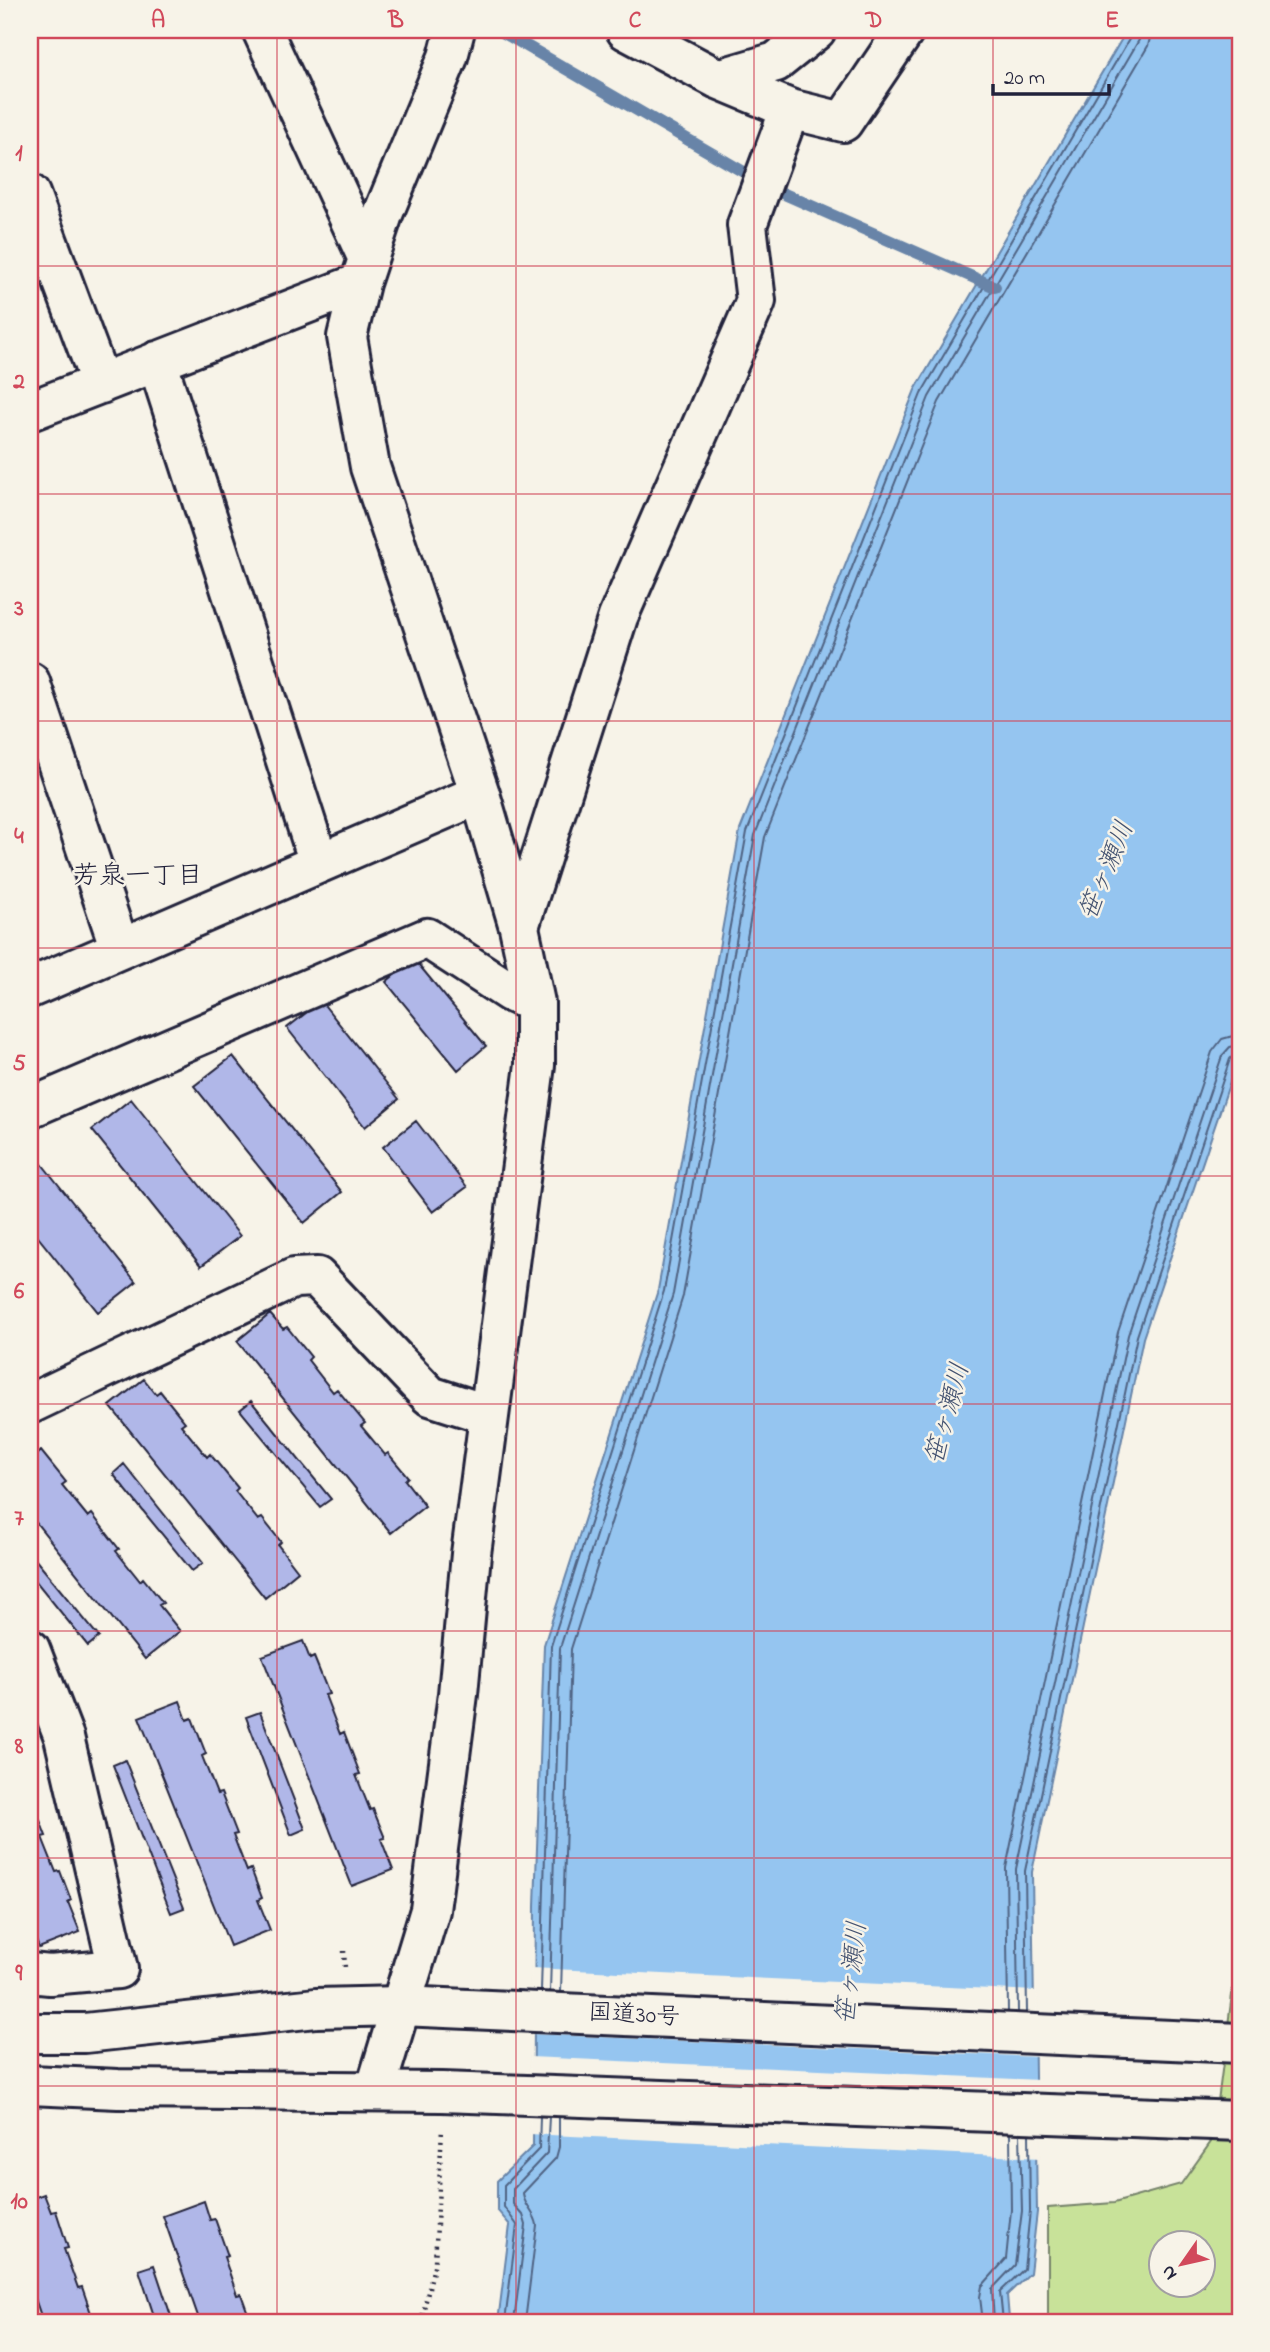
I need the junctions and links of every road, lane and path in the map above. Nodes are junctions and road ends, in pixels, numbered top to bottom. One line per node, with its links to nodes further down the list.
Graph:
1 (262, 30): 9 (main road)
2 (455, 30): 9 (main road)
3 (626, 30): 6 (main road)
4 (816, 30): 6 (main road)
5 (905, 30): 7 (main road)
6 (718, 79): 7 (main road)
7 (790, 109): 16 (main road)
8 (30, 194): 11 (main road)
9 (364, 271): 10 (main road); 14 (main road)
10 (158, 361): 11 (main road); 15 (main road)
11 (101, 384): 12 (main road)
12 (30, 411)
13 (30, 682): 17 (main road)
14 (480, 794): 15 (main road); 16 (main road)
15 (319, 863): 17 (main road)
16 (519, 927): 19 (main road)
17 (120, 949): 18 (main road)
18 (30, 988)
19 (535, 1003): 20 (main road); 22 (main road)
20 (30, 1108)
21 (30, 1404): 22 (main road)
22 (489, 1415): 25 (main road)
23 (30, 1649): 24 (main road)
24 (30, 1973)
25 (401, 2006): 26 (main road, 国道30号); 27 (main road, 国道30号); 29 (main road)
26 (30, 2033)
27 (1240, 2043)
28 (30, 2085): 29 (main road)
29 (375, 2091): 30 (main road)
30 (451, 2109): 31 (main road); 32 (path)
31 (1240, 2121)
32 (421, 2322)

